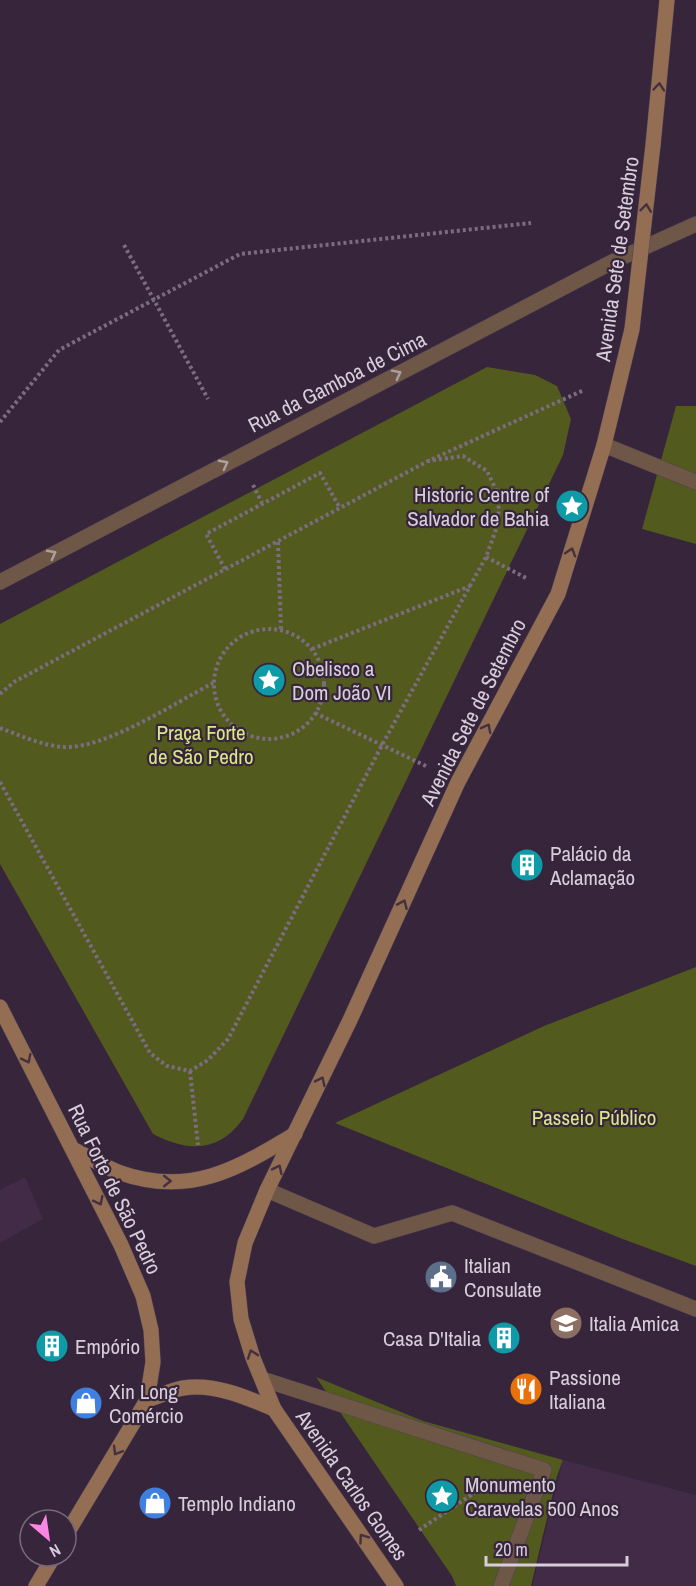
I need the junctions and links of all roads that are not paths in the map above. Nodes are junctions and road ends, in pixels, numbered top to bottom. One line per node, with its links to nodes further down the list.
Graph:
1 (667, 0): 3 (main road, Avenida Sete de Setembro, one-way to 1, bridge)
2 (696, 224): 5 (street, Rua da Gamboa de Cima, one-way to 2)
3 (604, 445): 4 (street); 7 (main road, Avenida Sete de Setembro, one-way to 3)
4 (696, 482)
5 (0, 582)
6 (0, 1007): 8 (main road, Rua Forte de São Pedro, one-way to 8)
7 (296, 1133): 8 (main road, one-way to 7); 9 (main road, Avenida Sete de Setembro, one-way to 7)
8 (73, 1149): 12 (main road, Rua Forte de São Pedro, one-way to 12)
9 (267, 1190): 10 (street); 11 (main road, Avenida Sete de Setembro, one-way to 9)
10 (696, 1309)
11 (262, 1379): 13 (main road, Avenida Sete de Setembro); 18 (street)
12 (147, 1400): 13 (main road); 14 (main road, one-way to 14)
13 (274, 1408): 17 (main road, Avenida Carlos Gomes, one-way to 13)
14 (78, 1515)
15 (47, 1568): 16 (main road)
16 (36, 1586)
17 (396, 1586)
18 (501, 1586)

